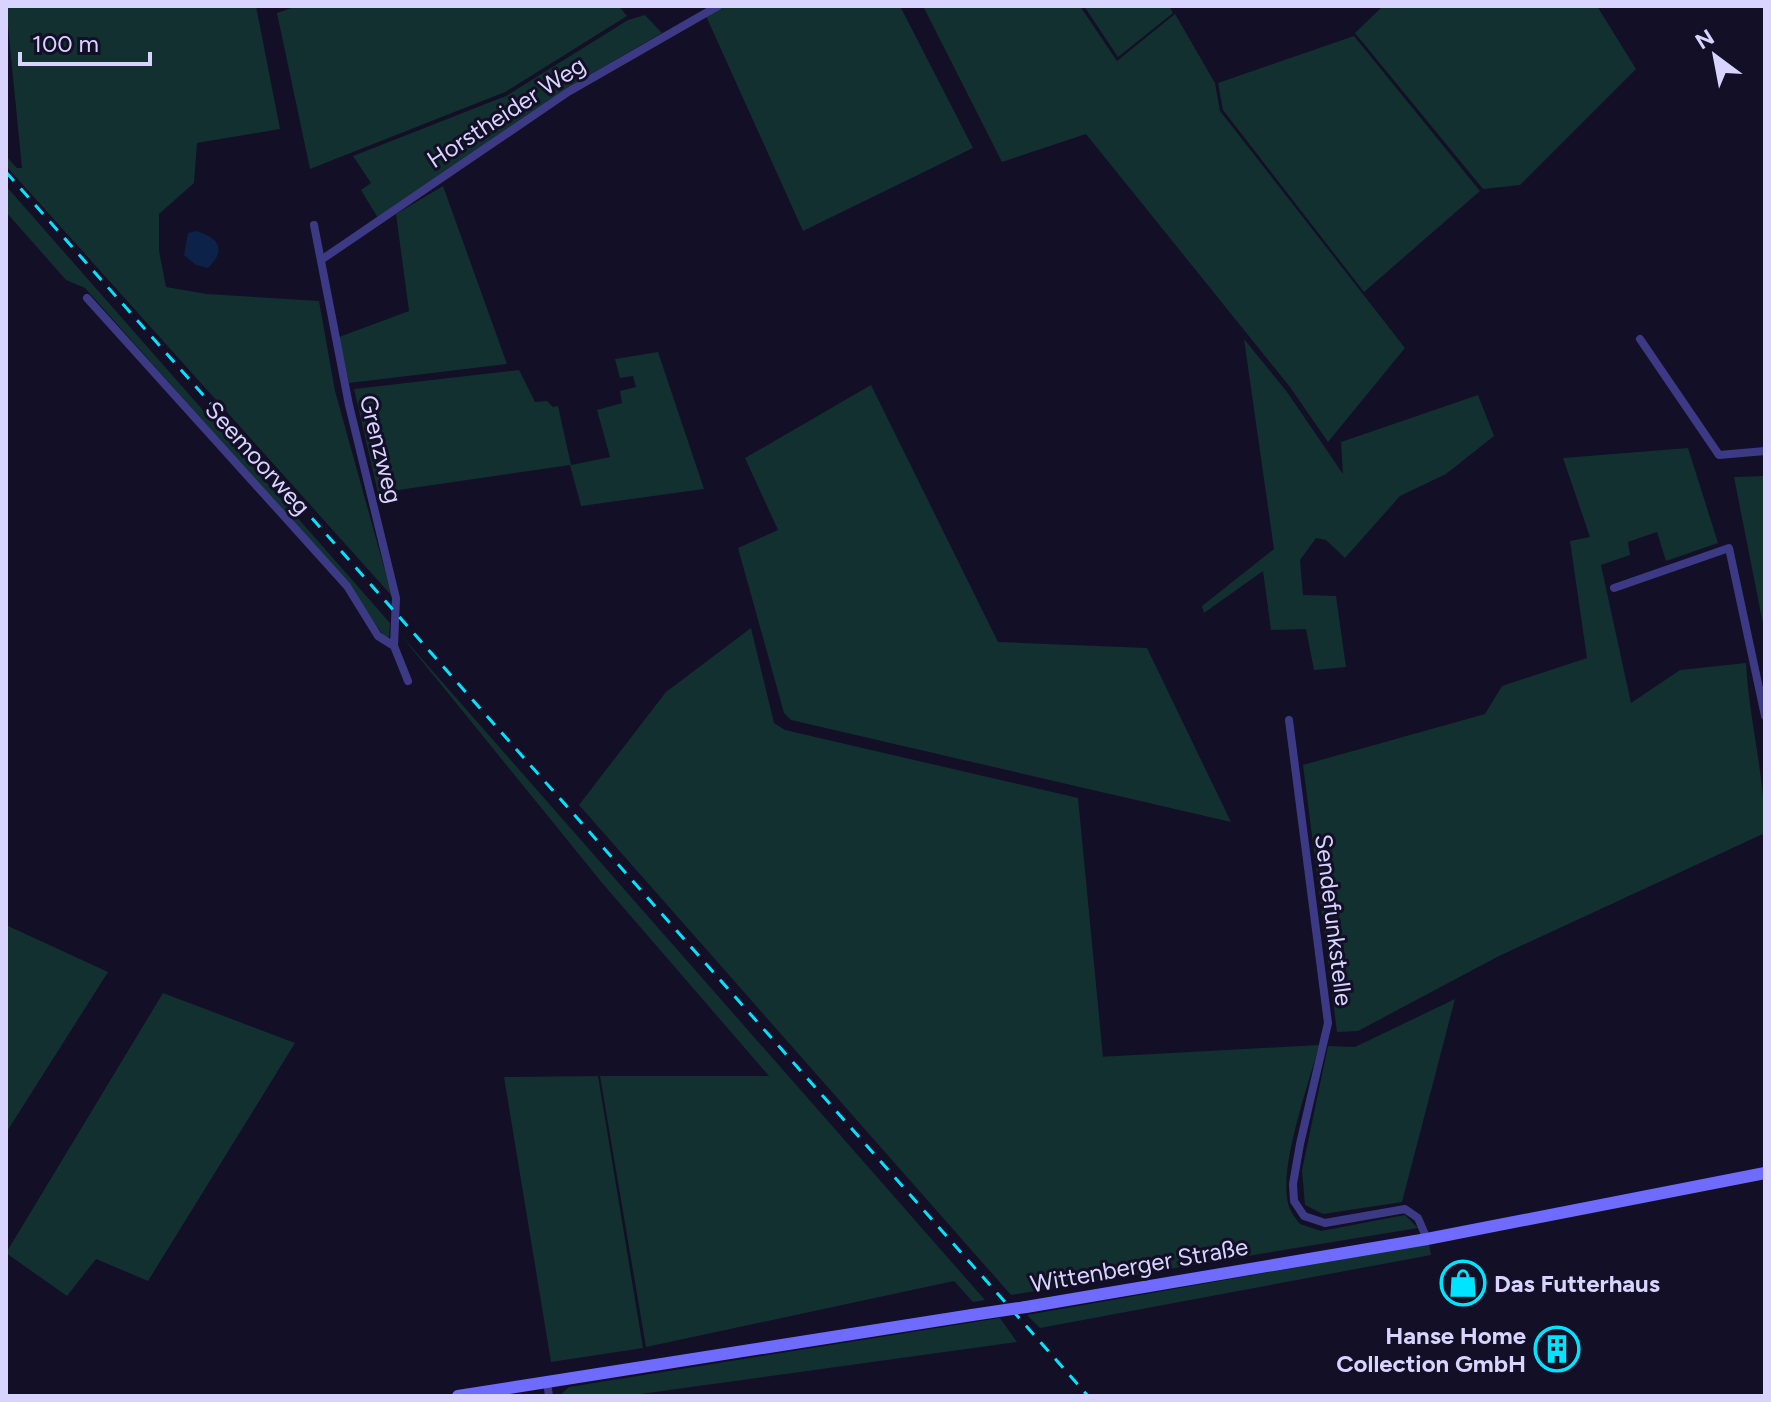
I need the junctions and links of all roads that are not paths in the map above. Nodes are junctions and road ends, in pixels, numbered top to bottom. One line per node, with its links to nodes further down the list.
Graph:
1 (718, 6): 3 (street, Horstheider Weg)
2 (314, 225): 3 (street, Grenzweg)
3 (321, 260): 8 (street, Grenzweg)
4 (87, 298): 8 (street, Seemoorweg)
5 (1640, 339): 6 (street)
6 (1765, 451)
7 (1614, 588): 10 (street)
8 (394, 646): 9 (street, Grenzweg)
9 (408, 681)
10 (1765, 716)
11 (1289, 720): 13 (street, Sendefunkstelle)
12 (1765, 1173): 13 (main road, Wittenberger Straße)
13 (1427, 1239): 14 (main road, Wittenberger Straße, bridge)
14 (547, 1382): 15 (main road, Wittenberger Straße); 16 (street)
15 (458, 1396)
16 (549, 1396)

